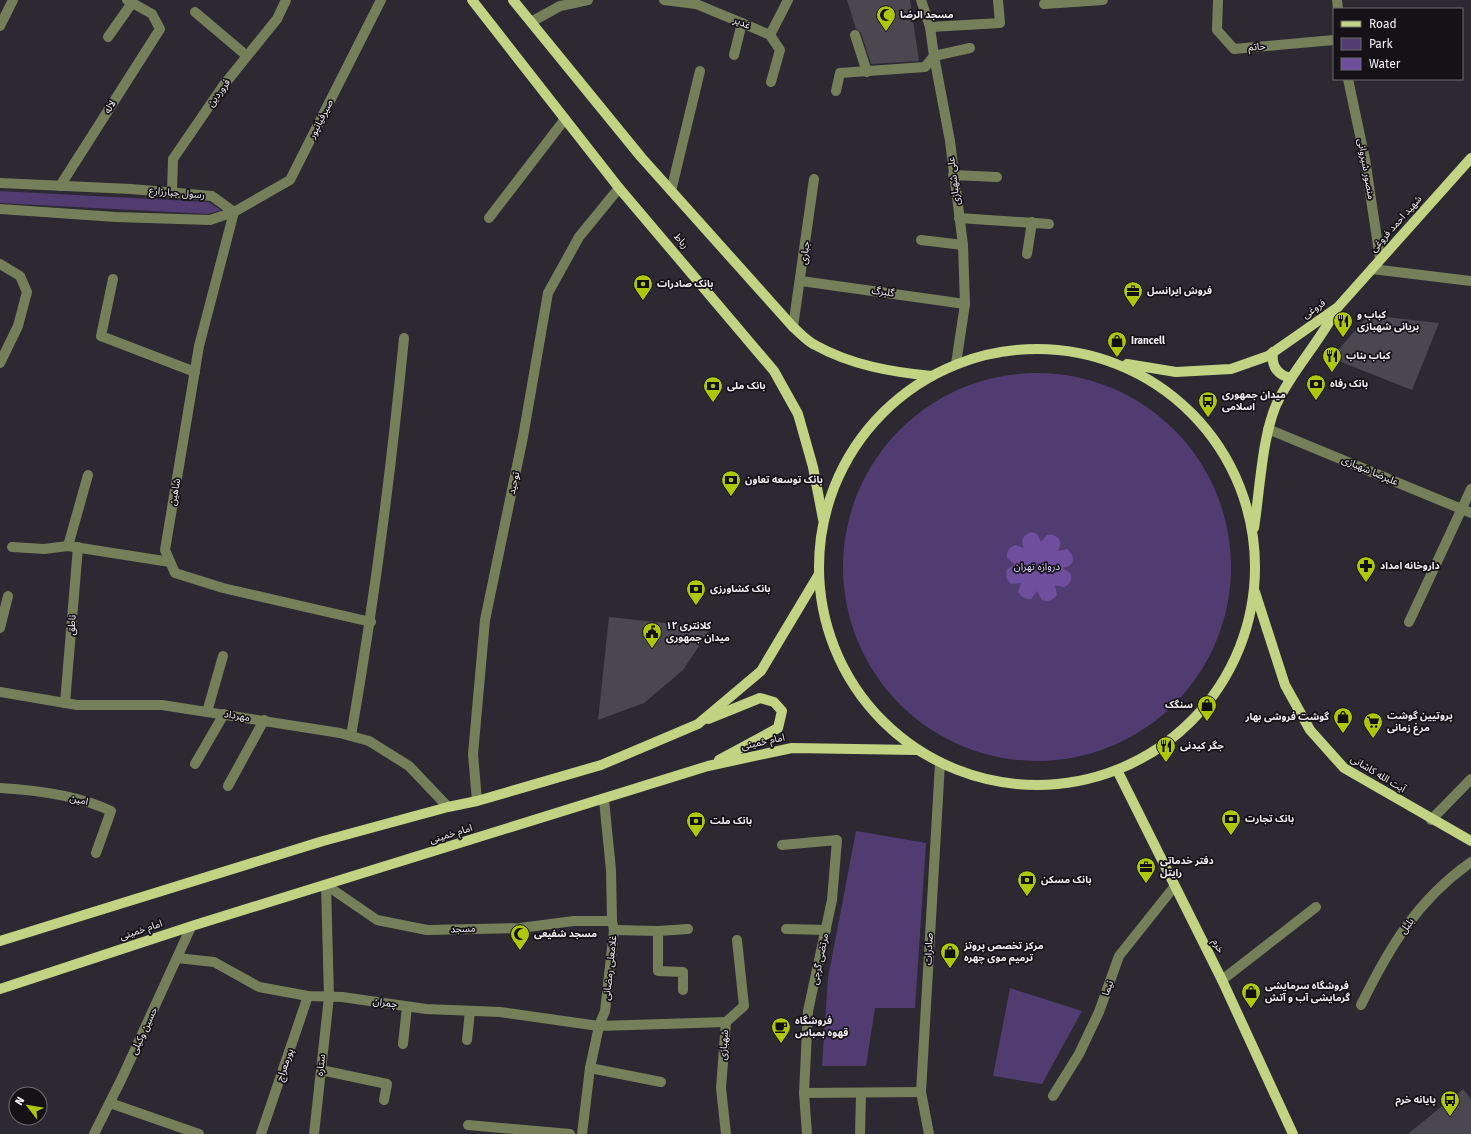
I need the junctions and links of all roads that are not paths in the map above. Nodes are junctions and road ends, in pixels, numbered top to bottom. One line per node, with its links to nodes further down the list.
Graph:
1 (13, 0): 18 (street)
2 (286, 0): 25 (street, فروردین)
3 (380, 0): 44 (street, صیرفیانپور)
4 (472, 0): 33 (main road, رباط)
5 (513, 0): 16 (main road)
6 (588, 0): 16 (street)
7 (664, 0): 17 (street, غدیر)
8 (788, 0): 20 (street)
9 (921, 0): 19 (street, علی شهبازی)
10 (998, 0): 19 (street)
11 (1103, 0): 14 (street)
12 (1218, 0): 23 (street, حاتم)
13 (129, 1): 22 (street); 39 (street, لاله)
14 (1044, 4)
15 (195, 12): 25 (street)
16 (531, 22): 41 (main road)
17 (742, 23): 20 (street, غدیر); 26 (street)
18 (0, 26)
19 (930, 26): 27 (street, علی شهبازی)
20 (770, 35): 31 (street)
21 (855, 35): 29 (street)
22 (108, 37)
23 (1333, 40)
24 (970, 48): 27 (street)
25 (247, 56): 42 (street, فروردین)
26 (734, 56)
27 (934, 56): 29 (street); 35 (street, علی شهبازی)
28 (700, 70): 41 (street)
29 (867, 72): 32 (street)
30 (1348, 80): 52 (street, منصور شیروانی)
31 (772, 82)
32 (836, 91)
33 (566, 119): 40 (main road, رباط); 45 (street)
34 (1471, 158): 52 (main road, شهید احمد فروغی)
35 (953, 175): 36 (street); 46 (street, علی شهبازی)
36 (997, 177)
37 (814, 179): 56 (street, جباری)
38 (0, 183): 39 (street, رسول جبارزارع)
39 (60, 186): 42 (street, رسول جبارزارع)
40 (619, 188): 74 (main road, رباط); 102 (street, توحید)
41 (671, 192): 60 (main road)
42 (172, 193): 44 (street, رسول جبارزارع)
43 (0, 209): 44 (street)
44 (234, 212): 66 (street, شاهین)
45 (489, 218)
46 (959, 218): 47 (street); 50 (street, علی شهبازی)
47 (1032, 222): 48 (street); 51 (street)
48 (1049, 224)
49 (921, 240): 50 (street)
50 (963, 245): 58 (street, علی شهبازی)
51 (1027, 254)
52 (1380, 259): 54 (main road, شهید احمد فروغی)
53 (0, 264): 64 (street)
54 (1372, 269): 57 (street); 59 (main road, شهید احمد فروغی)
55 (113, 279): 66 (street)
56 (801, 281): 58 (street, گلبرگ); 60 (street, جباری)
57 (1471, 282)
58 (965, 304): 65 (street, علی شهبازی)
59 (1338, 307): 62 (main road, فروغی); 68 (main road, فروغی)
60 (793, 327): 67 (main road)
61 (404, 338): 82 (street)
62 (1273, 352): 63 (main road, فروغی); 68 (main road)
63 (1114, 362): 65 (main road); 75 (main road)
64 (0, 363)
65 (956, 364): 67 (main road)
66 (195, 372): 78 (street, شاهین)
67 (932, 376): 74 (main road)
68 (1291, 378): 69 (main road, فروغی)
69 (1268, 429): 72 (street, علیرضا شهبازی); 75 (main road, فروغی)
70 (88, 475): 76 (street, ناطق)
71 (1471, 489): 72 (street)
72 (1461, 509): 73 (street, علیرضا شهبازی); 83 (street)
73 (1471, 513)
74 (824, 522): 79 (main road)
75 (1253, 536): 80 (main road)
76 (73, 546): 77 (street); 78 (street); 87 (street, ناطق)
77 (12, 547)
78 (170, 562): 82 (street)
79 (819, 574): 91 (main road); 93 (main road)
80 (1254, 590): 97 (main road); 104 (main road, آیت الله کاشانی)
81 (8, 596): 84 (street)
82 (371, 622): 92 (street)
83 (1409, 622)
84 (0, 628)
85 (223, 656): 88 (street)
86 (0, 692): 87 (street, مهرداد)
87 (65, 703): 88 (street, مهرداد)
88 (207, 712): 89 (street, مهرداد)
89 (224, 714): 90 (street, مهرداد); 95 (street)
90 (264, 720): 92 (street, مهرداد); 99 (street)
91 (698, 724): 96 (main road); 102 (main road)
92 (351, 736): 103 (street, مهرداد)
93 (917, 750): 94 (main road); 96 (main road, امام خمینی)
94 (940, 763): 97 (main road); 136 (street, صادرات)
95 (195, 764)
96 (708, 766): 101 (main road, امام خمینی)
97 (1117, 770): 110 (main road, خرم)
98 (1471, 779): 104 (street)
99 (228, 786)
100 (0, 788): 107 (street, امین)
101 (604, 800): 109 (main road, امام خمینی); 112 (street, غلامعلی رمضانی)
102 (477, 801): 103 (main road)
103 (448, 807): 119 (main road)
104 (1431, 820): 105 (main road, آیت الله کاشانی)
105 (1471, 841)
106 (782, 845): 116 (street, مرتضی گرجی)
107 (96, 853)
108 (1471, 862): 126 (street, بلبل)
109 (326, 885): 112 (street, مسجد); 113 (main road, امام خمینی); 125 (street, ستاره)
110 (1174, 887): 121 (main road, خرم); 139 (street, نیما)
111 (1316, 907): 121 (street)
112 (613, 926): 117 (street, مسجد); 130 (street, غلامعلی رمضانی)
113 (191, 927): 120 (street, حسین وکیلی); 122 (main road, امام خمینی)
114 (786, 929): 116 (street)
115 (688, 930): 117 (street, مسجد)
116 (826, 930): 137 (street, مرتضی گرجی)
117 (658, 931): 123 (street)
118 (737, 940): 129 (street, شهبازی)
119 (0, 941)
120 (177, 958): 124 (street, چمران); 141 (street, حسین وکیلی)
121 (1222, 980): 153 (main road, خرم)
122 (0, 989)
123 (683, 990)
124 (308, 996): 125 (street, چمران); 145 (street, پورمعراج)
125 (329, 996): 127 (street, چمران); 134 (street, ستاره)
126 (1361, 1005)
127 (407, 1007): 128 (street, چمران); 132 (street)
128 (470, 1011): 130 (street, چمران); 131 (street)
129 (726, 1022): 130 (street, چمران); 149 (street, شهبازی)
130 (599, 1026): 133 (street, غلامعلی رمضانی)
131 (467, 1040)
132 (403, 1044)
133 (590, 1068): 135 (street); 148 (street, غلامعلی رمضانی)
134 (321, 1070): 140 (street); 146 (street, ستاره)
135 (661, 1082)
136 (921, 1092): 138 (street); 152 (street, صادرات)
137 (804, 1093): 138 (street); 150 (street, مرتضی گرجی)
138 (861, 1094): 151 (street)
139 (1053, 1096)
140 (384, 1100)
141 (110, 1103): 143 (street, حسین وکیلی); 144 (street)
142 (468, 1125): 147 (street)
143 (94, 1134)
144 (199, 1134)
145 (261, 1134)
146 (314, 1134)
147 (570, 1134)
148 (582, 1134)
149 (726, 1134)
150 (807, 1134)
151 (860, 1134)
152 (929, 1134)
153 (1293, 1134)

